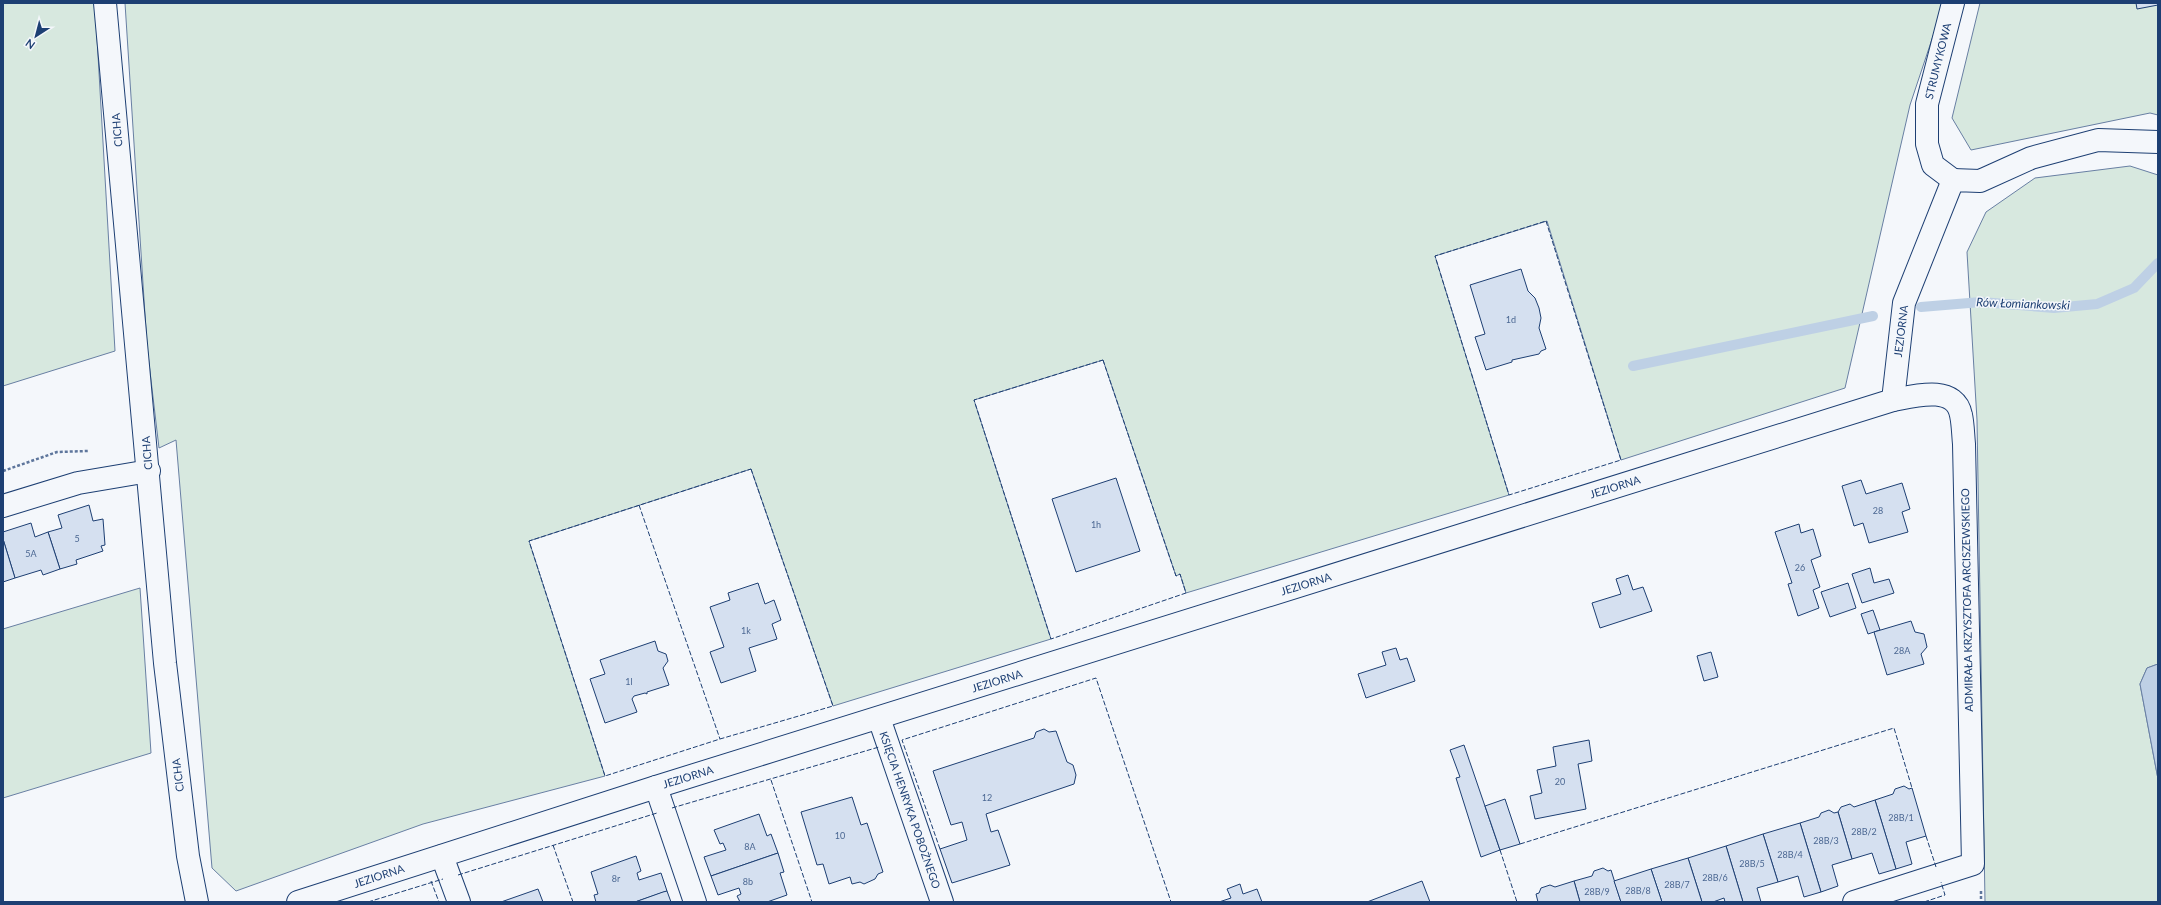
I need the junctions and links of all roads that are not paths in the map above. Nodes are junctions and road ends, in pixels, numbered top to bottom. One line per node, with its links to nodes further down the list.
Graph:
1 (105, 3): 6 (street, CICHA)
2 (1953, 3): 4 (street, STRUMYKOWA)
3 (2158, 142): 4 (street)
4 (1954, 180): 5 (street, JEZIORNA)
5 (1893, 400): 8 (street, JEZIORNA); 16 (street, ADMIRAŁA KRZYSZTOFA ARCISZEWSKIEGO)
6 (149, 471): 7 (street); 11 (street, CICHA)
7 (3, 506)
8 (879, 718): 9 (street, JEZIORNA); 15 (street, KSIĘCIA HENRYKA POBOŻNEGO)
9 (656, 787): 10 (street, JEZIORNA); 14 (street)
10 (442, 856): 12 (street, JEZIORNA); 13 (street)
11 (196, 902)
12 (298, 902)
13 (459, 902)
14 (696, 902)
15 (942, 902)
16 (1854, 902)

